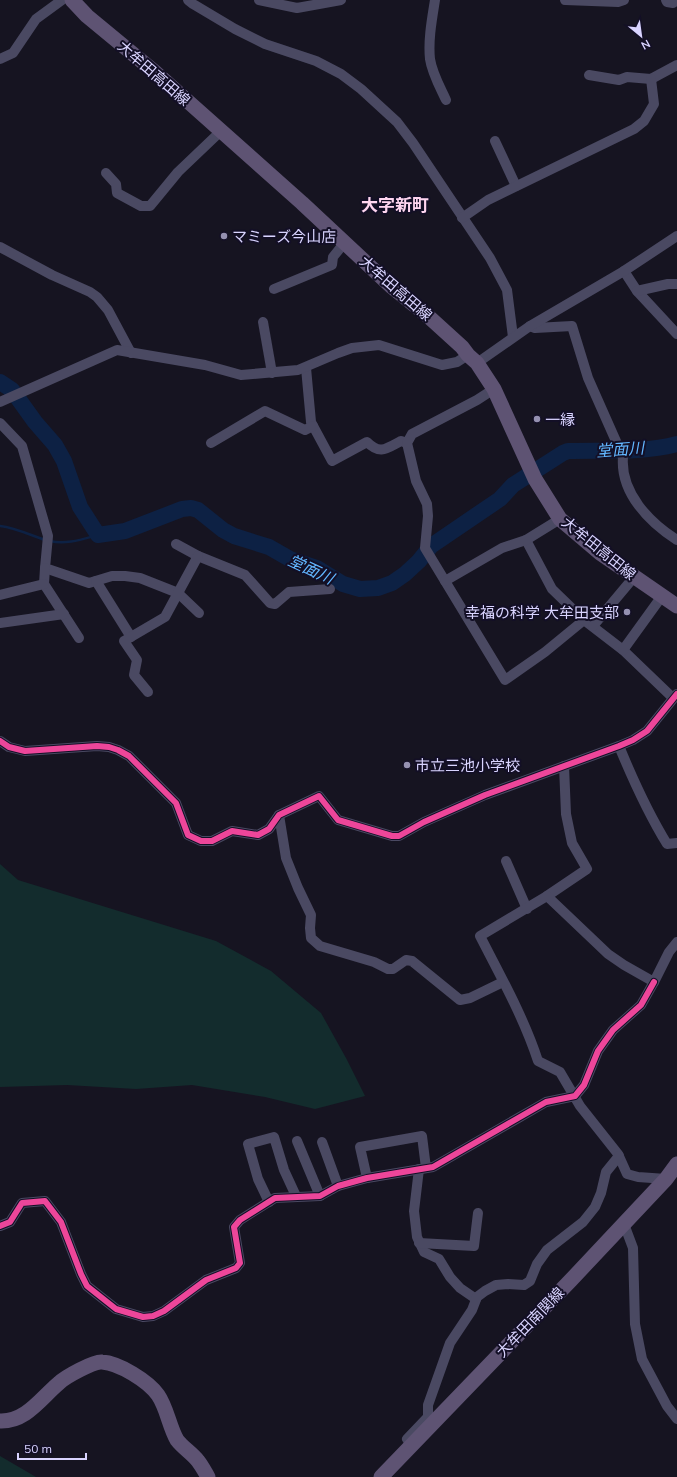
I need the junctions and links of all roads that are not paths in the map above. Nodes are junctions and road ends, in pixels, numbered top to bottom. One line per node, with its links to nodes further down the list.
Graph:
1 (62, 0): 11 (street)
2 (72, 0): 16 (main road, 大牟田高田線)
3 (259, 0): 4 (street)
4 (341, 0)
5 (434, 0): 15 (street)
6 (565, 0): 7 (street)
7 (624, 0)
8 (666, 0): 9 (street)
9 (677, 0)
10 (196, 1): 20 (street)
11 (0, 59)
12 (677, 65): 14 (street)
13 (590, 75): 14 (street)
14 (651, 79): 19 (street)
15 (446, 100)
16 (222, 131): 18 (street); 22 (main road, 大牟田高田線)
17 (494, 141): 19 (street)
18 (106, 173)
19 (516, 186): 20 (street)
20 (462, 218): 31 (street)
21 (677, 236): 24 (street)
22 (345, 242): 26 (street); 33 (main road, 大牟田高田線)
23 (0, 247): 32 (street)
24 (624, 271): 27 (street); 29 (street)
25 (677, 284): 27 (street)
26 (274, 289)
27 (637, 291): 30 (street)
28 (263, 322): 35 (street)
29 (530, 326): 31 (street); 44 (street)
30 (677, 334)
31 (513, 337): 33 (street)
32 (131, 353): 35 (street); 37 (street)
33 (473, 359): 34 (street); 36 (main road, 大牟田高田線)
34 (306, 368): 35 (street); 39 (street)
35 (272, 373)
36 (494, 389): 41 (street); 42 (main road, 大牟田高田線)
37 (0, 402)
38 (0, 424): 47 (street)
39 (313, 426): 40 (street); 41 (street)
40 (211, 443)
41 (407, 443): 50 (street)
42 (560, 519): 43 (street); 48 (main road, 大牟田高田線)
43 (526, 540): 50 (street); 59 (street)
44 (677, 540)
45 (176, 544): 46 (street)
46 (198, 556): 52 (street); 53 (street)
47 (45, 568): 49 (street); 51 (street)
48 (634, 577): 55 (main road, 大牟田高田線); 61 (street)
49 (96, 581): 53 (street); 62 (street)
50 (445, 581): 59 (street)
51 (44, 584): 54 (street); 58 (street)
52 (330, 589)
53 (178, 593): 57 (street); 62 (street)
54 (0, 595)
55 (662, 596): 56 (main road, 大牟田高田線); 64 (street)
56 (677, 606)
57 (199, 613)
58 (64, 614): 60 (street); 63 (street)
59 (584, 620): 61 (street)
60 (0, 623)
61 (593, 626): 64 (street)
62 (131, 637): 65 (street)
63 (79, 638)
64 (623, 650): 66 (street)
65 (148, 692)
66 (675, 696): 68 (street)
67 (0, 741): 70 (street)
68 (619, 746): 69 (street); 71 (street)
69 (564, 766): 70 (street); 73 (street)
70 (279, 815): 76 (street)
71 (677, 843)
72 (506, 861): 74 (street)
73 (547, 896): 74 (street); 77 (street)
74 (527, 909): 76 (street)
75 (677, 942): 77 (street)
76 (503, 982): 78 (street)
77 (654, 982): 78 (street)
78 (575, 1096): 81 (street); 83 (street)
79 (297, 1141): 88 (street)
80 (322, 1142): 86 (street)
81 (619, 1156): 85 (street); 94 (street)
82 (677, 1164): 85 (main road, 大牟田南関線)
83 (423, 1169): 84 (street); 84 (street); 93 (street)
84 (367, 1178): 86 (street)
85 (666, 1179): 91 (main road, 大牟田南関線)
86 (338, 1186): 88 (street)
87 (296, 1196): 88 (street); 89 (street); 89 (street)
88 (320, 1196)
89 (269, 1202): 92 (street)
90 (478, 1213): 93 (street)
91 (624, 1224): 95 (street); 97 (main road, 大牟田南関線)
92 (0, 1226)
93 (419, 1242): 94 (street)
94 (476, 1299): 97 (street)
95 (677, 1419)
96 (0, 1421): 98 (main road)
97 (412, 1445): 99 (main road, 大牟田南関線)
98 (208, 1477)
99 (381, 1477)

